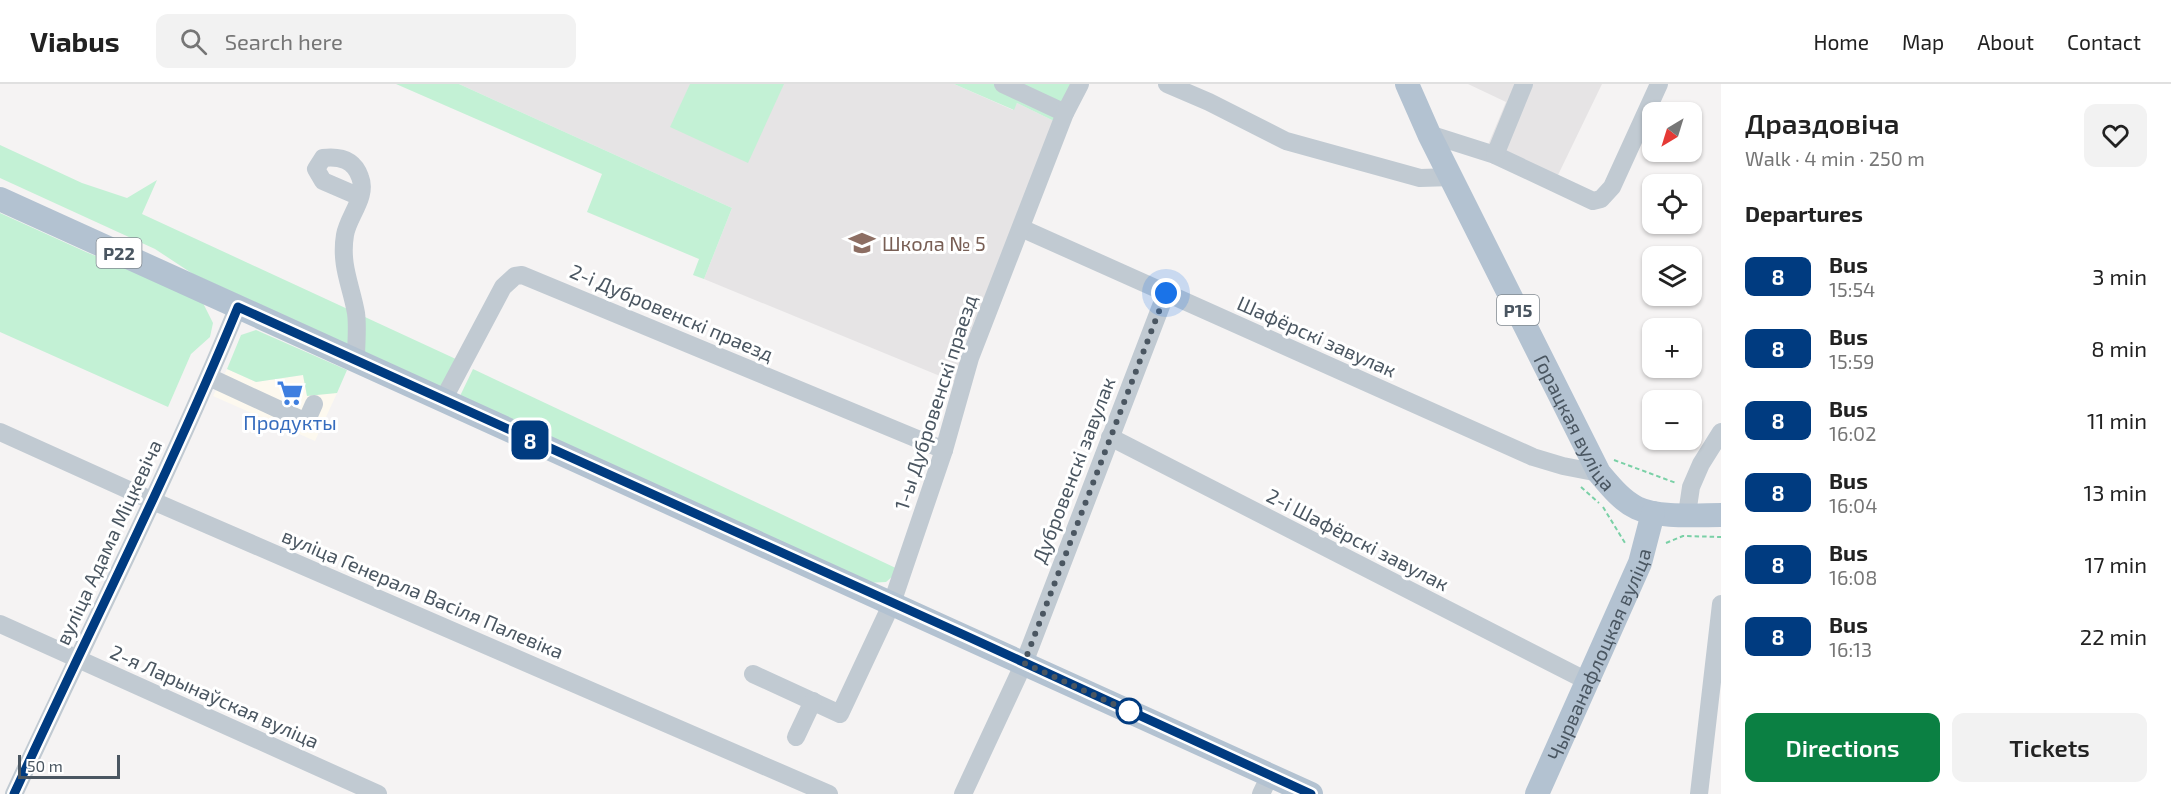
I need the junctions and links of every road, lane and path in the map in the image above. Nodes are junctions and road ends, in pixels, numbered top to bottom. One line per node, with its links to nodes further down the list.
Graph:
1 (1003, 84): 7 (street)
2 (1080, 84): 7 (street, 1-ы Дубровенскі праезд)
3 (1167, 84): 10 (street)
4 (1407, 84): 8 (main road, Горацкая вуліца / Р15)
5 (1524, 84): 9 (street)
6 (1659, 84): 9 (street)
7 (1065, 112): 13 (street, 1-ы Дубровенскі праезд)
8 (1429, 134): 9 (street); 10 (main road, Горацкая вуліца / Р15)
9 (1495, 155)
10 (1452, 177): 24 (main road, Горацкая вуліца / Р15)
11 (360, 197): 16 (street)
12 (0, 199): 15 (main road, Р22)
13 (1021, 228): 14 (street, Шафёрскі завулак); 23 (street, 1-ы Дубровенскі праезд)
14 (1166, 293): 22 (street, Дубровенскі завулак); 24 (street, Шафёрскі завулак)
15 (238, 307): 16 (main road, Р22); 17 (street, вуліца Адама Міцкевіча)
16 (356, 359): 18 (main road, Р22)
17 (209, 377): 19 (street); 27 (street, вуліца Адама Міцкевіча)
18 (443, 400): 23 (street, 2-і Дубровенскі праезд); 34 (main road, Р22)
19 (314, 404)
20 (0, 432): 27 (street, вуліца Генерала Васіля Палевіка)
21 (1721, 432): 29 (street)
22 (1110, 438): 38 (street, Дубровенскі завулак); 40 (street, 2-і Шафёрскі завулак)
23 (944, 450): 34 (street, 1-ы Дубровенскі праезд)
24 (1604, 466): 26 (path); 28 (main road, Горацкая вуліца / Р15)
25 (1576, 483): 32 (path)
26 (1682, 484)
27 (153, 501): 37 (street, вуліца Адама Міцкевіча); 46 (street, вуліца Генерала Васіля Палевіка)
28 (1653, 513): 29 (main road, Р15); 40 (main road, Чырванафлоцкая вуліца)
29 (1687, 514): 30 (main road, Р15)
30 (1721, 515)
31 (1721, 537): 33 (path)
32 (1626, 544)
33 (1659, 549)
34 (892, 603): 38 (main road, Р22); 41 (street, 1-ы Дубровенскі праезд)
35 (1721, 604): 50 (street)
36 (0, 624): 37 (street, 2-я Ларынаўская вуліца)
37 (77, 659): 44 (street, вуліца Адама Міцкевіча); 45 (street, 2-я Ларынаўская вуліца)
38 (1024, 663): 43 (main road, Р22); 47 (street, Дубровенскі завулак)
39 (753, 674): 41 (street)
40 (1587, 681): 49 (main road, Чырванафлоцкая вуліца)
41 (813, 701): 42 (street)
42 (796, 737)
43 (1266, 784): 48 (main road, Р22)
44 (14, 794)
45 (378, 794)
46 (829, 794)
47 (963, 794)
48 (1311, 794)
49 (1537, 794)
50 (1699, 794)

